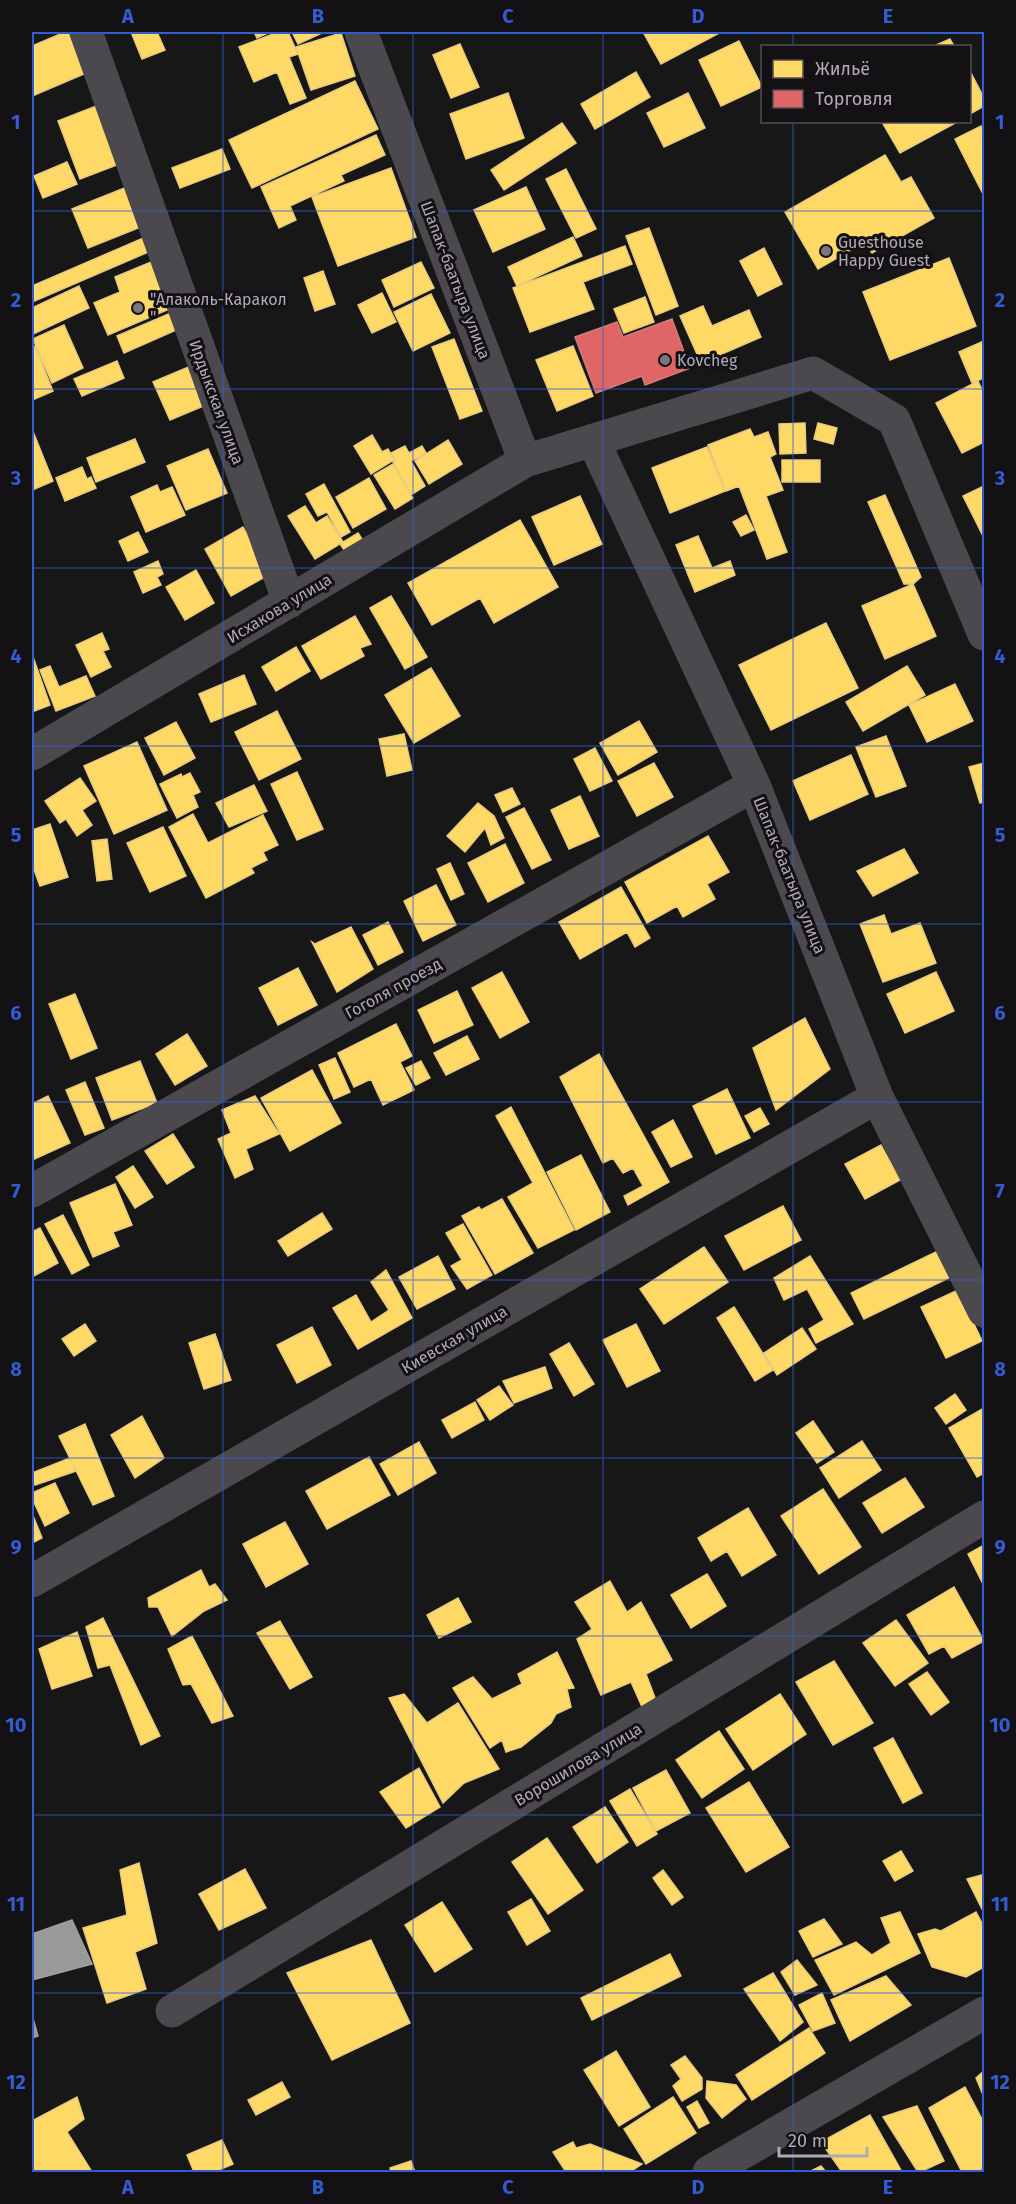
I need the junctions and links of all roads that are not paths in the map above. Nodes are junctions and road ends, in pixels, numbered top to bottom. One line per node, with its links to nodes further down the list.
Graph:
1 (86, 32): 5 (street, Ирдыкская улица)
2 (362, 32): 4 (street, Шапак-баатыра улица)
3 (593, 440): 4 (street); 6 (street); 8 (street, Шапак-баатыра улица)
4 (525, 461): 5 (street, Исхакова улица)
5 (289, 603): 7 (street, Исхакова улица)
6 (984, 634)
7 (32, 754)
8 (754, 784): 9 (street, Шапак-баатыра улица); 10 (street, Гоголя проезд)
9 (877, 1097): 11 (street, Шапак-баатыра улица); 13 (street, Киевская улица)
10 (32, 1191)
11 (984, 1311)
12 (984, 1517): 14 (street, Ворошилова улица)
13 (32, 1581)
14 (172, 2011)
15 (984, 2013): 16 (street)
16 (710, 2172)

